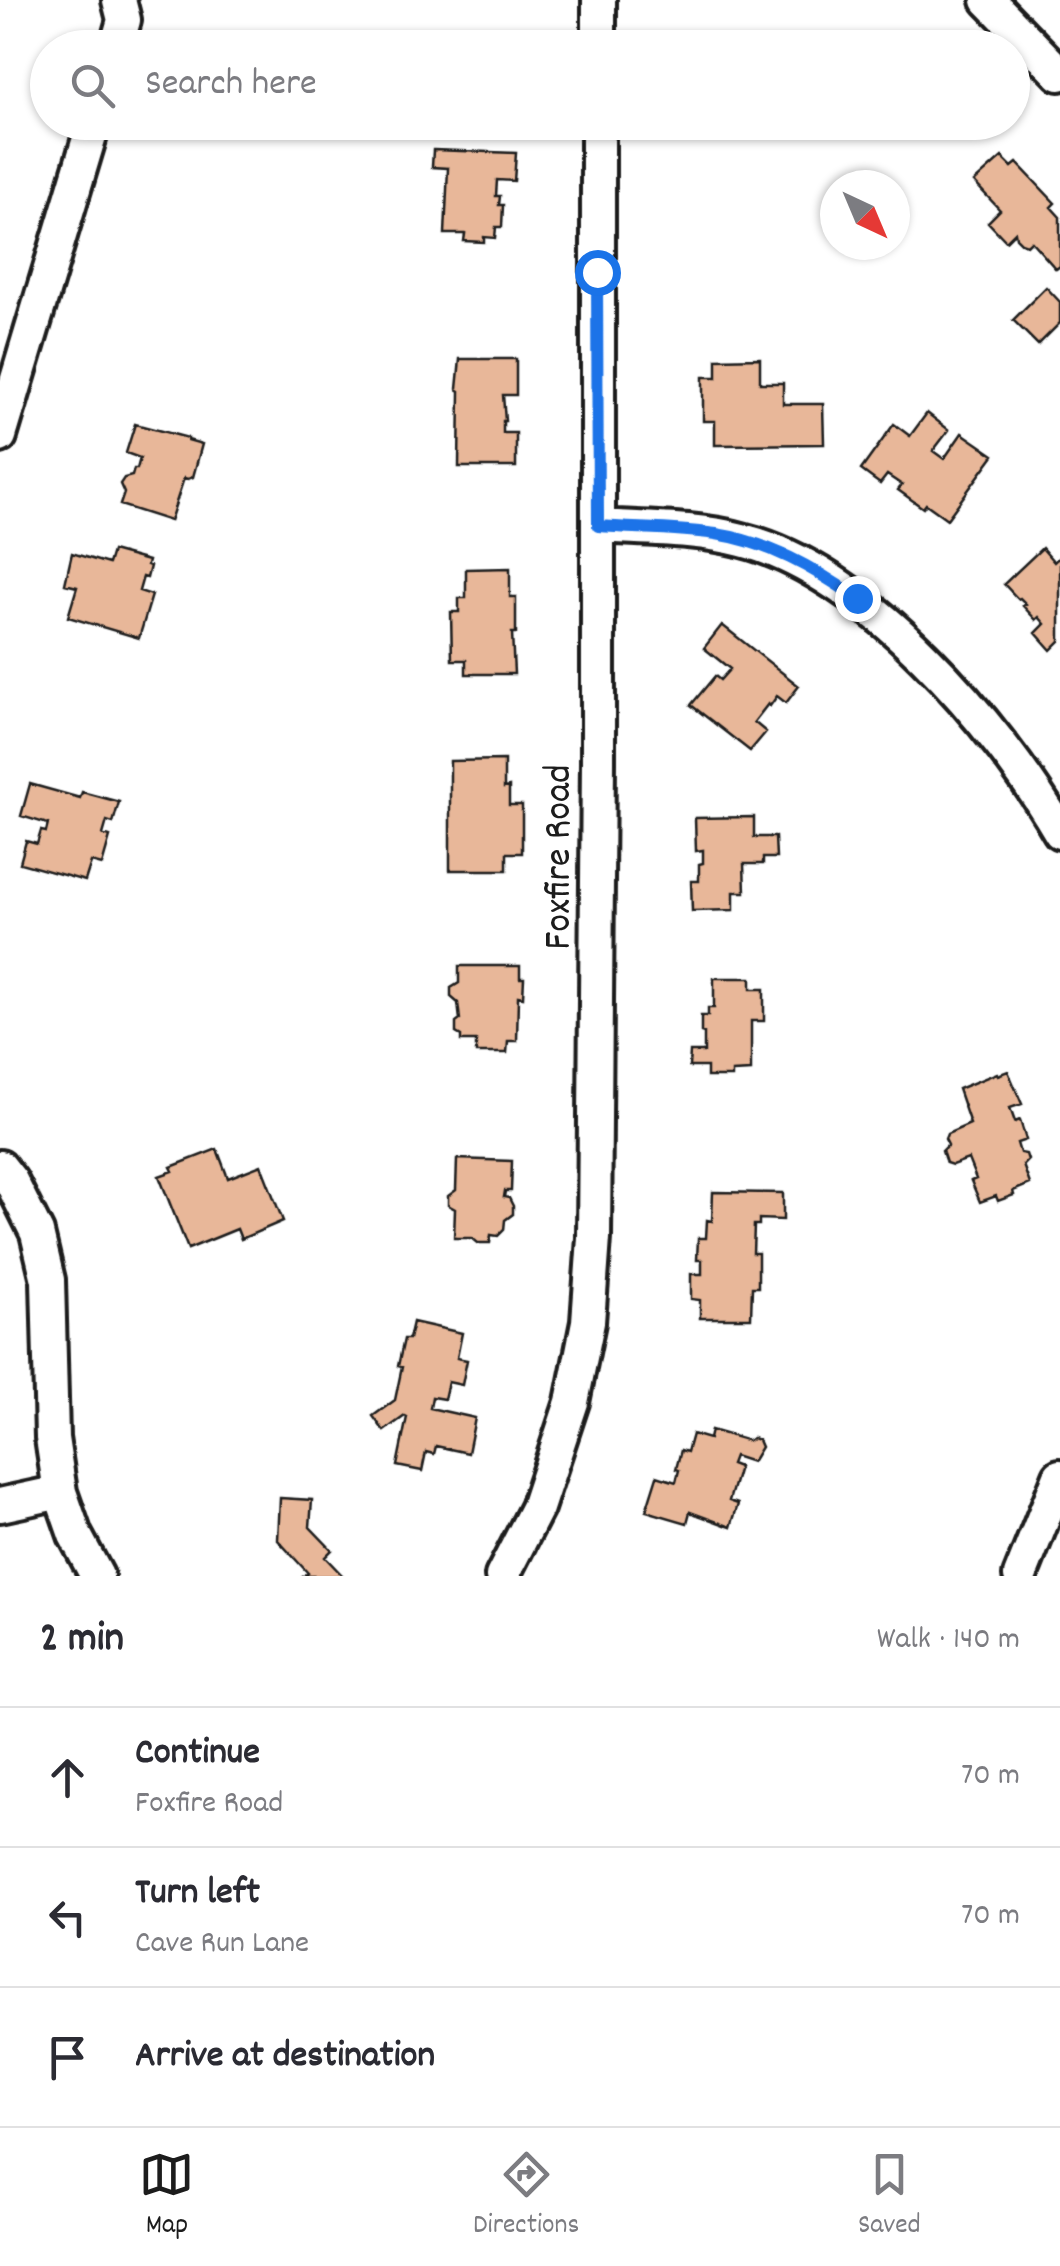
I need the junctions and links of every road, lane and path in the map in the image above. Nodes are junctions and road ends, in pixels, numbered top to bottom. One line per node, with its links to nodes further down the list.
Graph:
1 (119, 0): 4 (street)
2 (600, 0): 5 (street)
3 (988, 0): 6 (street)
4 (121, 30)
5 (599, 30)
6 (1017, 30)
7 (1030, 43): 8 (street)
8 (1060, 74)
9 (89, 140): 11 (street)
10 (598, 140): 12 (street, Foxfire Road)
11 (0, 436)
12 (598, 526): 13 (street); 19 (street, Foxfire Road)
13 (1060, 832)
14 (0, 1167): 16 (street)
15 (1060, 1476): 20 (street)
16 (60, 1492): 17 (street); 18 (street)
17 (0, 1505)
18 (97, 1576)
19 (502, 1576)
20 (1020, 1576)

